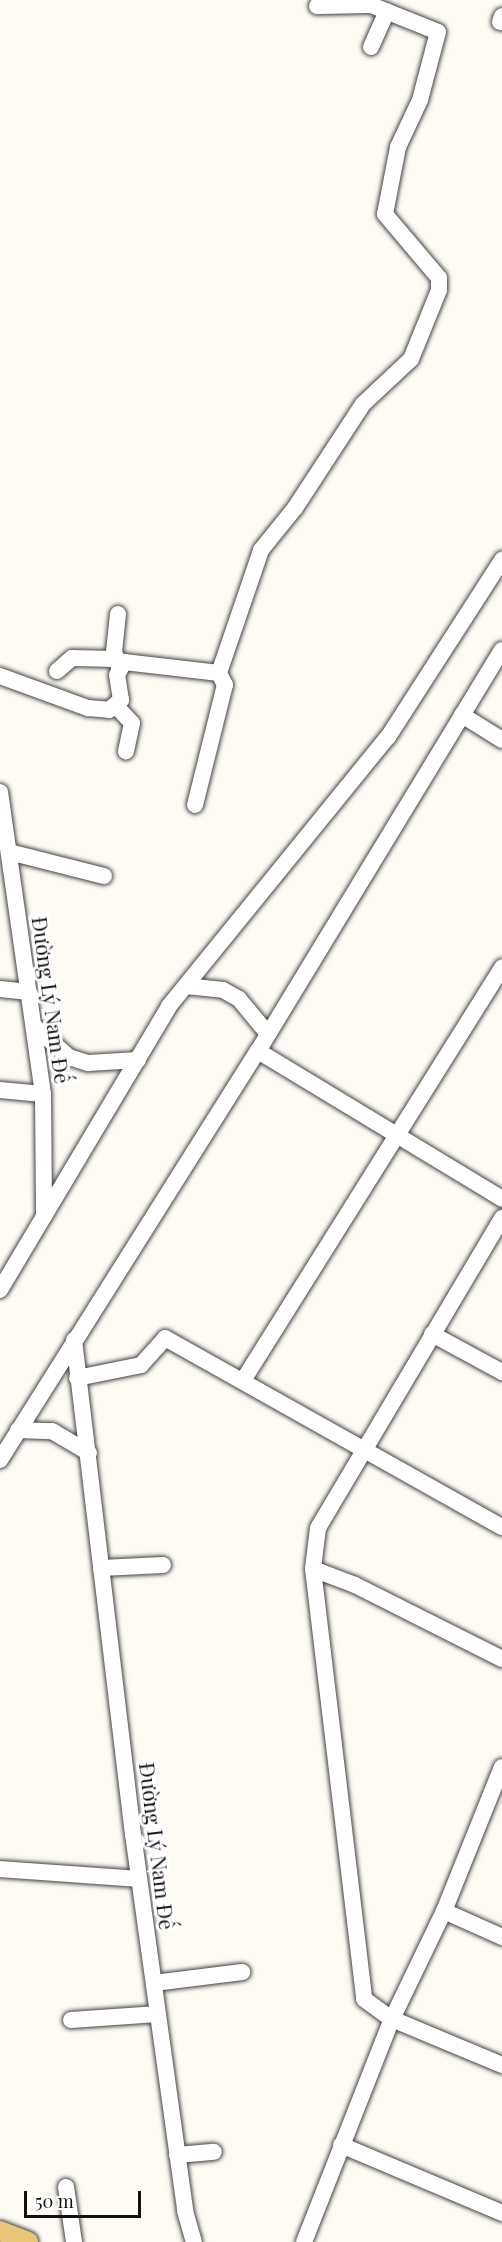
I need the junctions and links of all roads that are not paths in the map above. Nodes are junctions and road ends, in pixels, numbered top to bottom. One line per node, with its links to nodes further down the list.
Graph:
1 (316, 6): 2 (street)
2 (387, 11): 3 (street); 9 (street)
3 (371, 47)
4 (502, 560): 20 (street)
5 (118, 614): 7 (street)
6 (502, 650): 12 (street)
7 (118, 664): 8 (street); 9 (street); 11 (street)
8 (57, 671)
9 (219, 673): 16 (street)
10 (0, 676): 11 (street)
11 (117, 707): 14 (street)
12 (462, 715): 13 (street); 24 (street)
13 (502, 740)
14 (126, 751)
15 (0, 792): 17 (street, Đường Lý Nam Đế)
16 (195, 805)
17 (9, 852): 18 (street); 22 (street, Đường Lý Nam Đế)
18 (104, 876)
19 (502, 966): 29 (street)
20 (186, 986): 24 (street); 26 (street)
21 (0, 989): 22 (street)
22 (29, 992): 23 (street, Đường Lý Nam Đế)
23 (34, 1026): 26 (street); 28 (street, Đường Lý Nam Đế)
24 (268, 1034): 25 (street)
25 (258, 1051): 29 (street); 35 (street)
26 (138, 1060): 31 (street)
27 (0, 1090): 28 (street)
28 (43, 1094): 31 (street, Đường Lý Nam Đế)
29 (398, 1135): 30 (street); 38 (street)
30 (502, 1199)
31 (44, 1217): 33 (street)
32 (502, 1218): 34 (street)
33 (0, 1290)
34 (432, 1334): 36 (street); 40 (street)
35 (74, 1340): 37 (street, Đường Lý Nam Đế); 39 (street)
36 (502, 1372)
37 (76, 1378): 38 (street); 41 (street, Đường Lý Nam Đế)
38 (244, 1379): 40 (street)
39 (18, 1430): 41 (street); 42 (street)
40 (361, 1451): 43 (street); 46 (street)
41 (89, 1453): 45 (street, Đường Lý Nam Đế)
42 (0, 1460)
43 (502, 1527)
44 (163, 1565): 45 (street)
45 (101, 1568): 50 (street, Đường Lý Nam Đế)
46 (313, 1569): 47 (street); 56 (street)
47 (502, 1659)
48 (502, 1767): 51 (street)
49 (0, 1869): 50 (street)
50 (139, 1879): 54 (street, Đường Lý Nam Đế)
51 (444, 1911): 52 (street); 56 (street)
52 (502, 1937)
53 (242, 1972): 54 (street)
54 (154, 1983): 55 (street, Đường Lý Nam Đế)
55 (158, 2014): 57 (street); 61 (street, Đường Lý Nam Đế)
56 (392, 2019): 58 (street); 59 (street)
57 (71, 2020)
58 (502, 2065)
59 (341, 2145): 63 (street); 68 (street)
60 (214, 2152): 61 (street)
61 (177, 2155): 67 (street, Đường Lý Nam Đế)
62 (66, 2187): 66 (street)
63 (502, 2213)
64 (0, 2231): 65 (main road)
65 (28, 2242)
66 (74, 2242)
67 (194, 2242)
68 (304, 2242)

